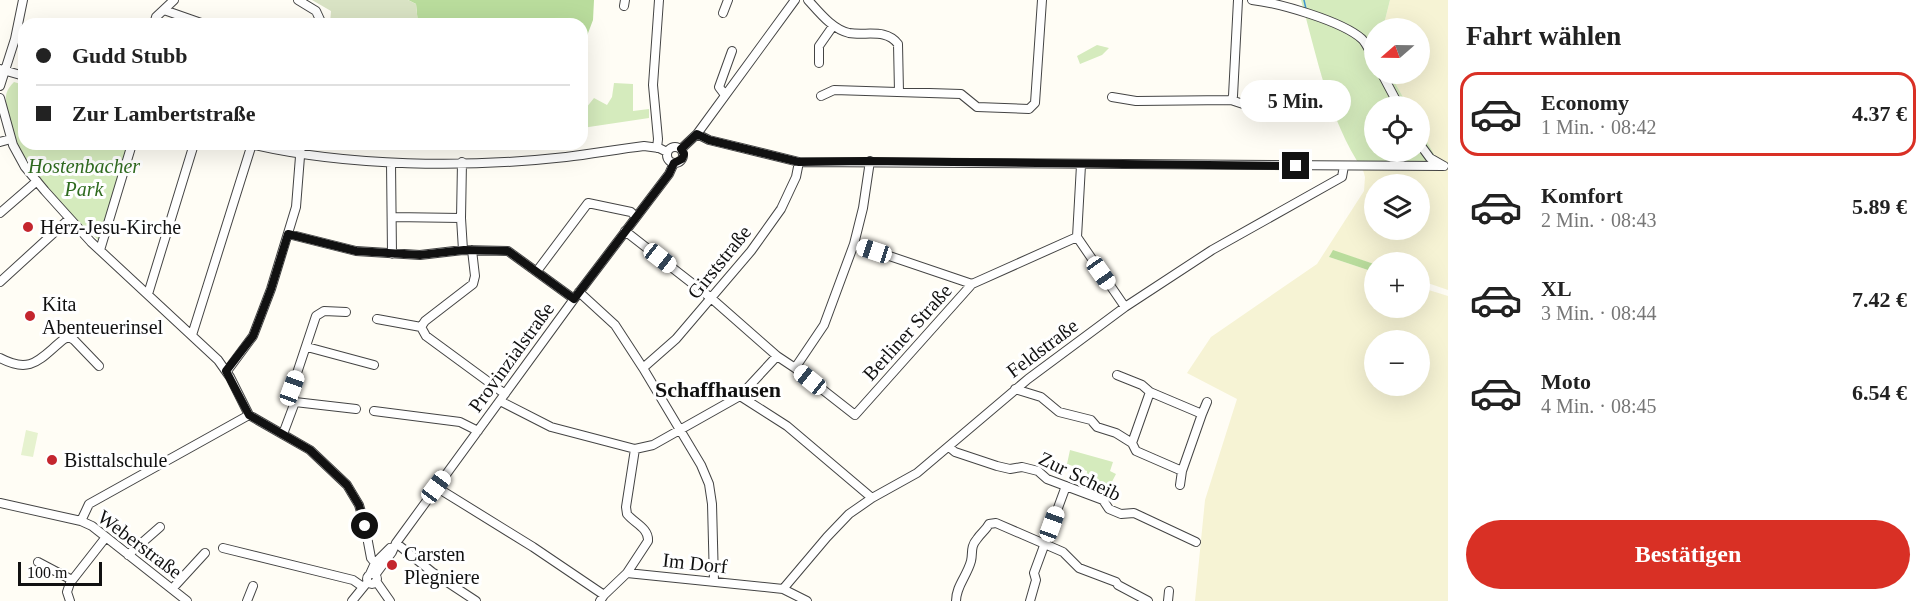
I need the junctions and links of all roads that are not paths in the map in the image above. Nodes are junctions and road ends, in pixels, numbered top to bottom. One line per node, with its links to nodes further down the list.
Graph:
1 (23, 0): 13 (street)
2 (174, 0): 11 (street)
3 (298, 0): 16 (street)
4 (659, 0): 35 (street)
5 (795, 0): 26 (street)
6 (808, 0): 17 (street)
7 (1042, 0): 25 (street)
8 (1238, 0): 30 (street)
9 (1257, 0): 19 (street)
10 (725, 1): 12 (street)
11 (164, 10): 14 (street); 15 (street)
12 (723, 13)
13 (20, 18)
14 (156, 18)
15 (187, 18)
16 (319, 18)
17 (833, 26): 21 (street); 25 (street)
18 (18, 27): 22 (street)
19 (1364, 41)
20 (732, 51): 26 (street)
21 (819, 63)
22 (3, 70): 23 (street); 24 (street)
23 (18, 74)
24 (0, 86)
25 (899, 92): 27 (street)
26 (725, 95): 32 (street)
27 (821, 96)
28 (1112, 97): 30 (street)
29 (0, 98): 33 (street)
30 (1231, 100): 31 (street)
31 (1294, 100)
32 (697, 134): 36 (street); 47 (street)
33 (11, 139): 34 (street); 52 (street)
34 (0, 142)
35 (657, 148): 42 (street); 46 (street)
36 (681, 149): 42 (street); 49 (street)
37 (130, 150): 62 (street)
38 (192, 150): 68 (street)
39 (249, 150): 75 (street)
40 (283, 150): 43 (street)
41 (300, 150): 43 (street)
42 (667, 152): 49 (street)
43 (299, 153): 48 (street); 59 (street)
44 (1430, 158): 51 (street)
45 (870, 161): 47 (street); 50 (street); 61 (street)
46 (462, 162): 48 (street); 56 (street)
47 (799, 162): 70 (street, Girststraße)
48 (391, 163): 54 (street)
49 (674, 163): 55 (street, Provinzialstraße)
50 (1081, 165): 51 (street); 60 (street)
51 (1344, 166): 71 (street, Feldstraße)
52 (37, 181): 53 (street); 57 (street)
53 (0, 213)
54 (392, 217): 56 (street); 64 (street)
55 (636, 217): 58 (street, Provinzialstraße); 65 (street)
56 (461, 218): 63 (street)
57 (69, 219): 62 (street); 66 (street)
58 (625, 231): 69 (street, Provinzialstraße); 70 (street, Berliner Straße)
59 (288, 234): 64 (street); 83 (street)
60 (1077, 237): 67 (street, Berliner Straße); 71 (street)
61 (854, 244): 67 (street); 82 (street)
62 (100, 250): 68 (street)
63 (468, 250): 64 (street); 65 (street); 74 (street)
64 (392, 254)
65 (537, 272): 69 (street)
66 (0, 282)
67 (972, 284): 82 (street, Berliner Straße)
68 (148, 294): 75 (street)
69 (576, 296): 81 (street); 88 (street, Provinzialstraße)
70 (711, 298): 77 (street, Berliner Straße); 81 (street, Girststraße)
71 (1125, 308): 85 (street, Feldstraße)
72 (346, 312): 76 (street)
73 (377, 320): 74 (street)
74 (422, 327): 88 (street)
75 (192, 335): 83 (street)
76 (307, 347): 79 (street); 89 (street)
77 (777, 357): 82 (street, Berliner Straße); 87 (street)
78 (0, 358): 80 (street)
79 (374, 365)
80 (99, 366)
81 (643, 368): 96 (street)
82 (795, 368)
83 (226, 371): 94 (street)
84 (1117, 375): 86 (street)
85 (1015, 389): 98 (street); 99 (street, Feldstraße)
86 (1150, 392): 93 (street); 98 (street)
87 (740, 396): 96 (street); 105 (street)
88 (502, 397): 95 (street, Provinzialstraße); 100 (street)
89 (295, 402): 91 (street); 97 (street)
90 (1207, 402): 93 (street)
91 (356, 409)
92 (375, 411): 95 (street)
93 (1202, 414): 101 (street)
94 (249, 415): 97 (street); 107 (street)
95 (478, 430): 104 (street, Provinzialstraße)
96 (679, 430): 100 (street); 121 (street)
97 (283, 434): 117 (street)
98 (1132, 443): 101 (street)
99 (949, 447): 103 (street, Zur Scheib); 105 (street, Feldstraße)
100 (635, 449): 118 (street)
101 (1182, 471): 102 (street)
102 (1180, 485)
103 (1065, 486): 110 (street, Zur Scheib); 112 (street)
104 (436, 487): 111 (street, Provinzialstraße); 126 (street)
105 (872, 498): 125 (street, Feldstraße)
106 (0, 504): 107 (street, Weberstraße)
107 (81, 521): 109 (street, Weberstraße)
108 (160, 527): 115 (street)
109 (106, 537): 115 (street, Weberstraße); 119 (street)
110 (1196, 542)
111 (396, 543): 117 (street, Provinzialstraße); 120 (street, Provinzialstraße); 133 (street)
112 (1045, 544): 127 (street); 136 (street); 137 (street)
113 (223, 548): 120 (street)
114 (205, 553): 123 (street)
115 (128, 555): 123 (street, Weberstraße)
116 (38, 562): 119 (street)
117 (375, 563): 120 (street, Provinzialstraße)
118 (627, 573): 121 (street, Im Dorf); 126 (street)
119 (72, 580): 128 (street)
120 (370, 580): 131 (street, Provinzialstraße); 132 (street)
121 (714, 581): 125 (street, Im Dorf)
122 (254, 585): 130 (street)
123 (172, 589): 129 (street, Weberstraße)
124 (1169, 591): 138 (street)
125 (791, 592): 134 (street, Feldstraße); 135 (street)
126 (602, 598)
127 (1033, 600)
128 (70, 601)
129 (187, 601)
130 (247, 601)
131 (352, 601)
132 (390, 601)
133 (476, 601)
134 (786, 601)
135 (807, 601)
136 (956, 601)
137 (1148, 601)
138 (1168, 601)

